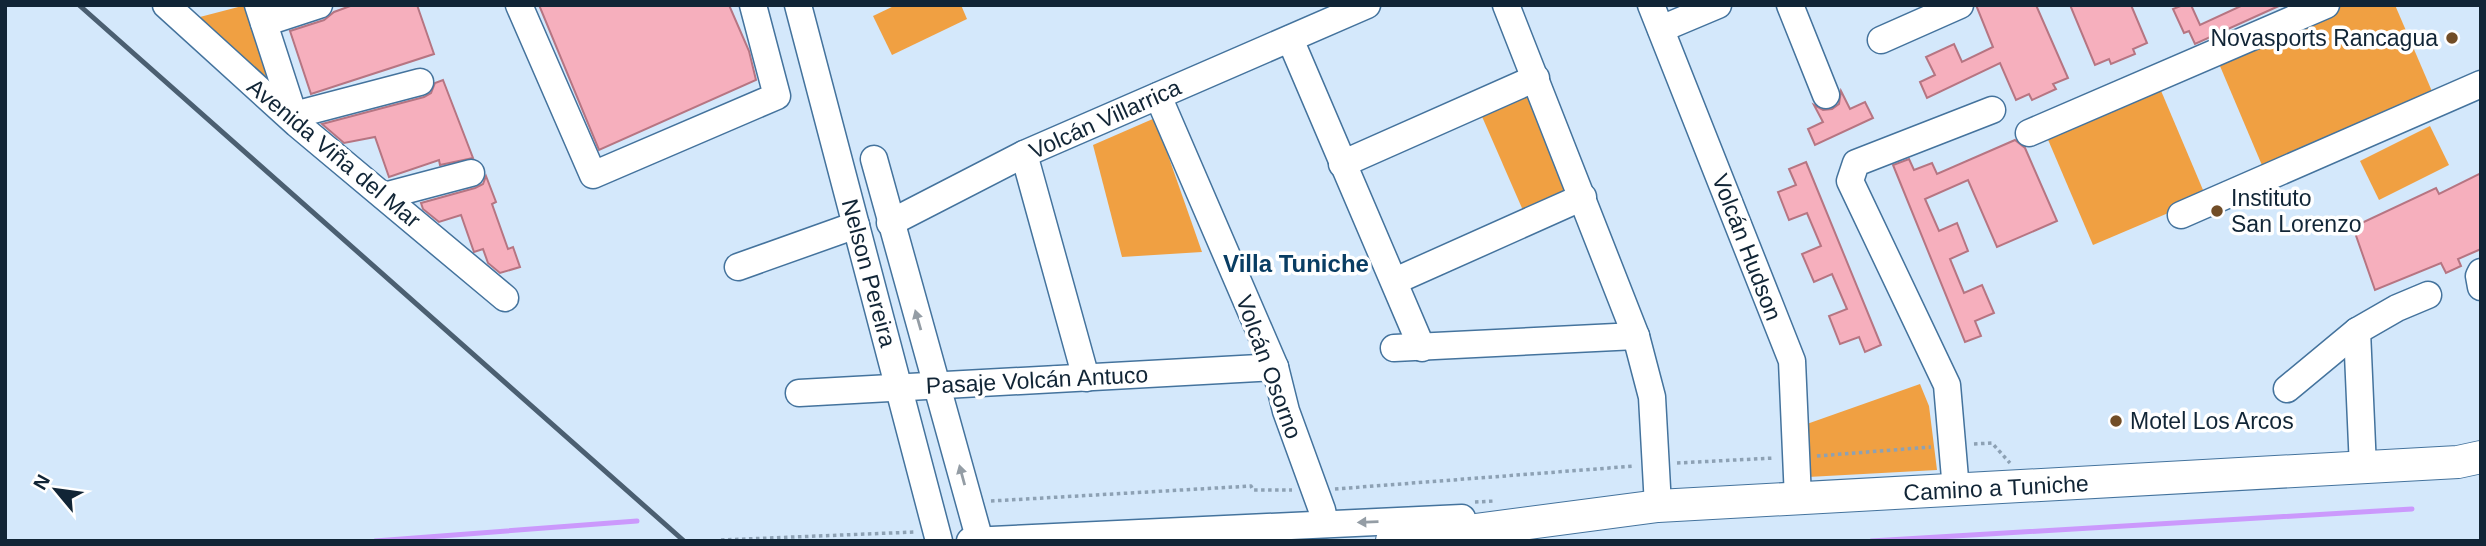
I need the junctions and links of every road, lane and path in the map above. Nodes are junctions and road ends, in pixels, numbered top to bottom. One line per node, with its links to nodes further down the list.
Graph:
1 (166, 5): 16 (street, Avenida Viña del Mar)
2 (319, 5): 13 (street)
3 (519, 5): 4 (street)
4 (753, 5)
5 (798, 5): 31 (street, Nelson Pereira)
6 (1367, 5): 14 (street, Volcán Villarrica)
7 (1506, 5): 17 (street)
8 (1718, 5): 12 (street)
9 (1790, 5): 20 (street)
10 (1960, 5): 15 (street)
11 (2326, 5): 24 (street)
12 (1656, 17): 51 (street, Volcán Hudson)
13 (263, 22): 16 (street); 23 (street)
14 (1290, 39): 21 (street, Volcán Villarrica); 27 (street)
15 (1881, 40)
16 (223, 59): 23 (street, Avenida Viña del Mar)
17 (1536, 78): 27 (street); 30 (street)
18 (420, 82): 23 (street)
19 (2481, 85): 32 (street)
20 (1826, 95)
21 (1158, 96): 25 (street, Volcán Villarrica); 44 (street, Volcán Osorno)
22 (1992, 110): 50 (street)
23 (295, 120): 29 (street, Avenida Viña del Mar)
24 (2029, 133)
25 (1024, 154): 33 (street, Volcán Villarrica); 45 (street)
26 (874, 159): 33 (street, Nelson Pereira)
27 (1342, 164): 36 (street)
28 (471, 173): 29 (street)
29 (384, 196): 39 (street, Avenida Viña del Mar)
30 (1583, 197): 36 (street); 41 (street)
31 (853, 213): 33 (street); 34 (street); 47 (street, Nelson Pereira)
32 (2181, 215)
33 (890, 223): 46 (street, Nelson Pereira, one-way to 33)
34 (738, 267)
35 (2481, 272): 37 (street)
36 (1395, 281): 43 (street)
37 (2481, 287)
38 (2428, 295): 40 (street)
39 (505, 298)
40 (2357, 331): 48 (street); 54 (street)
41 (1636, 336): 43 (street); 53 (street)
42 (1394, 348): 43 (street)
43 (1422, 348)
44 (1275, 367): 45 (street, Pasaje Volcán Antuco); 56 (street, Volcán Osorno)
45 (1086, 377): 46 (street, Pasaje Volcán Antuco)
46 (938, 385): 47 (street, Pasaje Volcán Antuco); 59 (street, Nelson Pereira, one-way to 46)
47 (900, 387): 49 (street, Pasaje Volcán Antuco); 65 (street, Nelson Pereira)
48 (2287, 389)
49 (799, 393)
50 (1952, 446): 51 (path); 55 (path); 57 (street)
51 (1796, 457): 53 (path); 58 (street, Volcán Hudson)
52 (2473, 461): 54 (main road, Camino a Tuniche)
53 (1656, 464): 56 (path); 60 (street)
54 (2363, 468): 55 (main road, Camino a Tuniche)
55 (2029, 486): 57 (main road, Camino a Tuniche)
56 (1315, 490): 59 (path); 62 (street, Volcán Osorno)
57 (1956, 490): 58 (main road, Camino a Tuniche)
58 (1798, 499): 60 (main road, Camino a Tuniche)
59 (969, 502): 64 (street, Nelson Pereira)
60 (1658, 506): 61 (main road, Camino a Tuniche)
61 (1534, 522): 62 (street, Camino a Tuniche, one-way to 62); 63 (main road, Camino a Tuniche)
62 (1325, 524): 64 (street, Camino a Tuniche)
63 (1499, 527): 67 (main road, Camino a Tuniche); 68 (street, Camino a Tuniche)
64 (980, 540): 66 (street, Camino a Tuniche)
65 (939, 541)
66 (970, 541)
67 (1392, 541)
68 (1454, 541)

